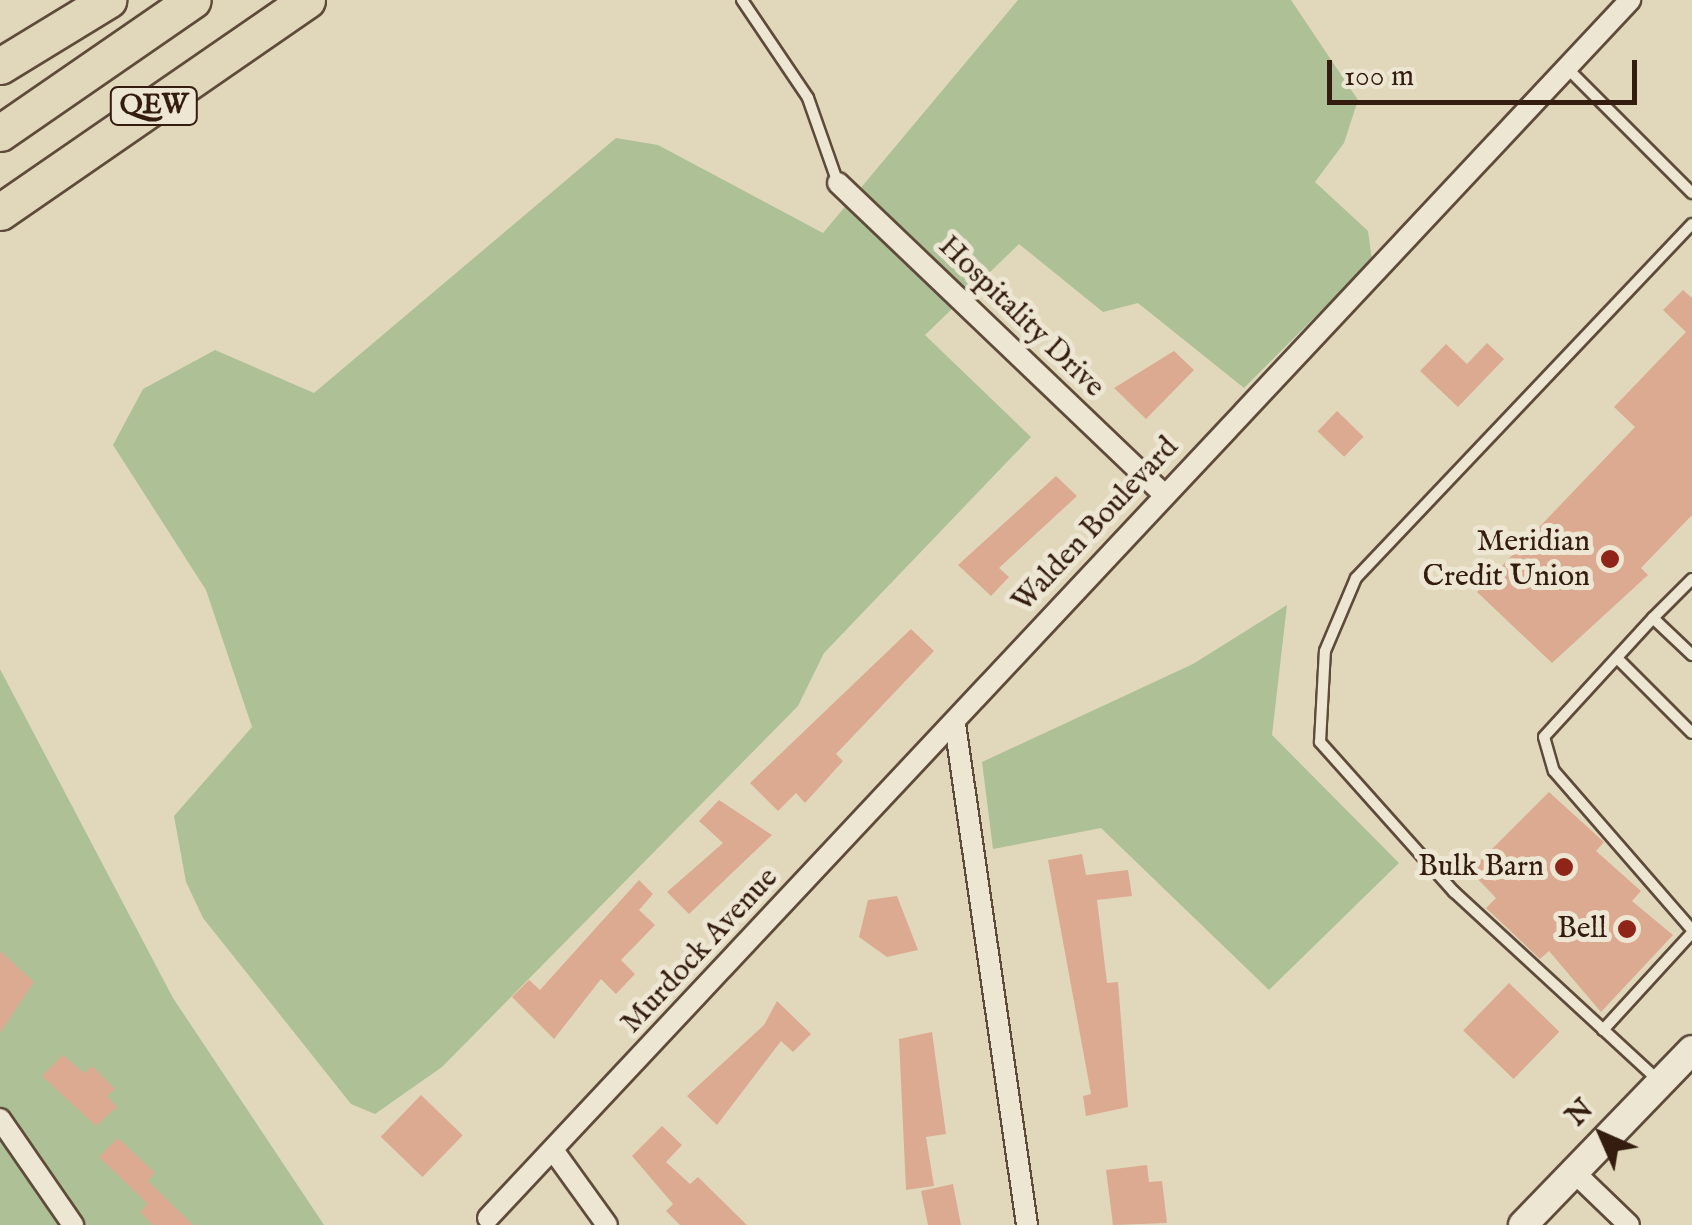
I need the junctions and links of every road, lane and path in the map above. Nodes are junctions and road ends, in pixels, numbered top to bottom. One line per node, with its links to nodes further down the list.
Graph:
1 (108, 0): 6 (highway)
2 (193, 0): 8 (highway, QEW)
3 (307, 0): 11 (highway, QEW)
4 (1630, 0): 7 (street, Walden Boulevard)
5 (744, 1): 9 (lane)
6 (0, 66)
7 (1567, 67): 10 (lane); 13 (street, Walden Boulevard)
8 (0, 133)
9 (838, 182): 13 (street, Hospitality Drive)
10 (1692, 192)
11 (0, 212)
12 (1692, 224): 21 (lane)
13 (1164, 495): 18 (street, Walden Boulevard)
14 (1692, 579): 15 (lane)
15 (1654, 618): 16 (lane); 17 (lane)
16 (1692, 654)
17 (1616, 658): 19 (lane); 20 (lane)
18 (955, 724): 25 (street, Murdock Avenue); 30 (street)
19 (1692, 732)
20 (1692, 932): 21 (lane)
21 (1604, 1030): 23 (lane)
22 (1692, 1050): 23 (main road)
23 (1661, 1082): 26 (main road)
24 (0, 1118): 28 (street)
25 (553, 1150): 27 (street, Murdock Avenue); 29 (street)
26 (1574, 1172): 31 (main road); 32 (street)
27 (488, 1218)
28 (73, 1225)
29 (607, 1225)
30 (1027, 1225)
31 (1524, 1225)
32 (1630, 1225)

